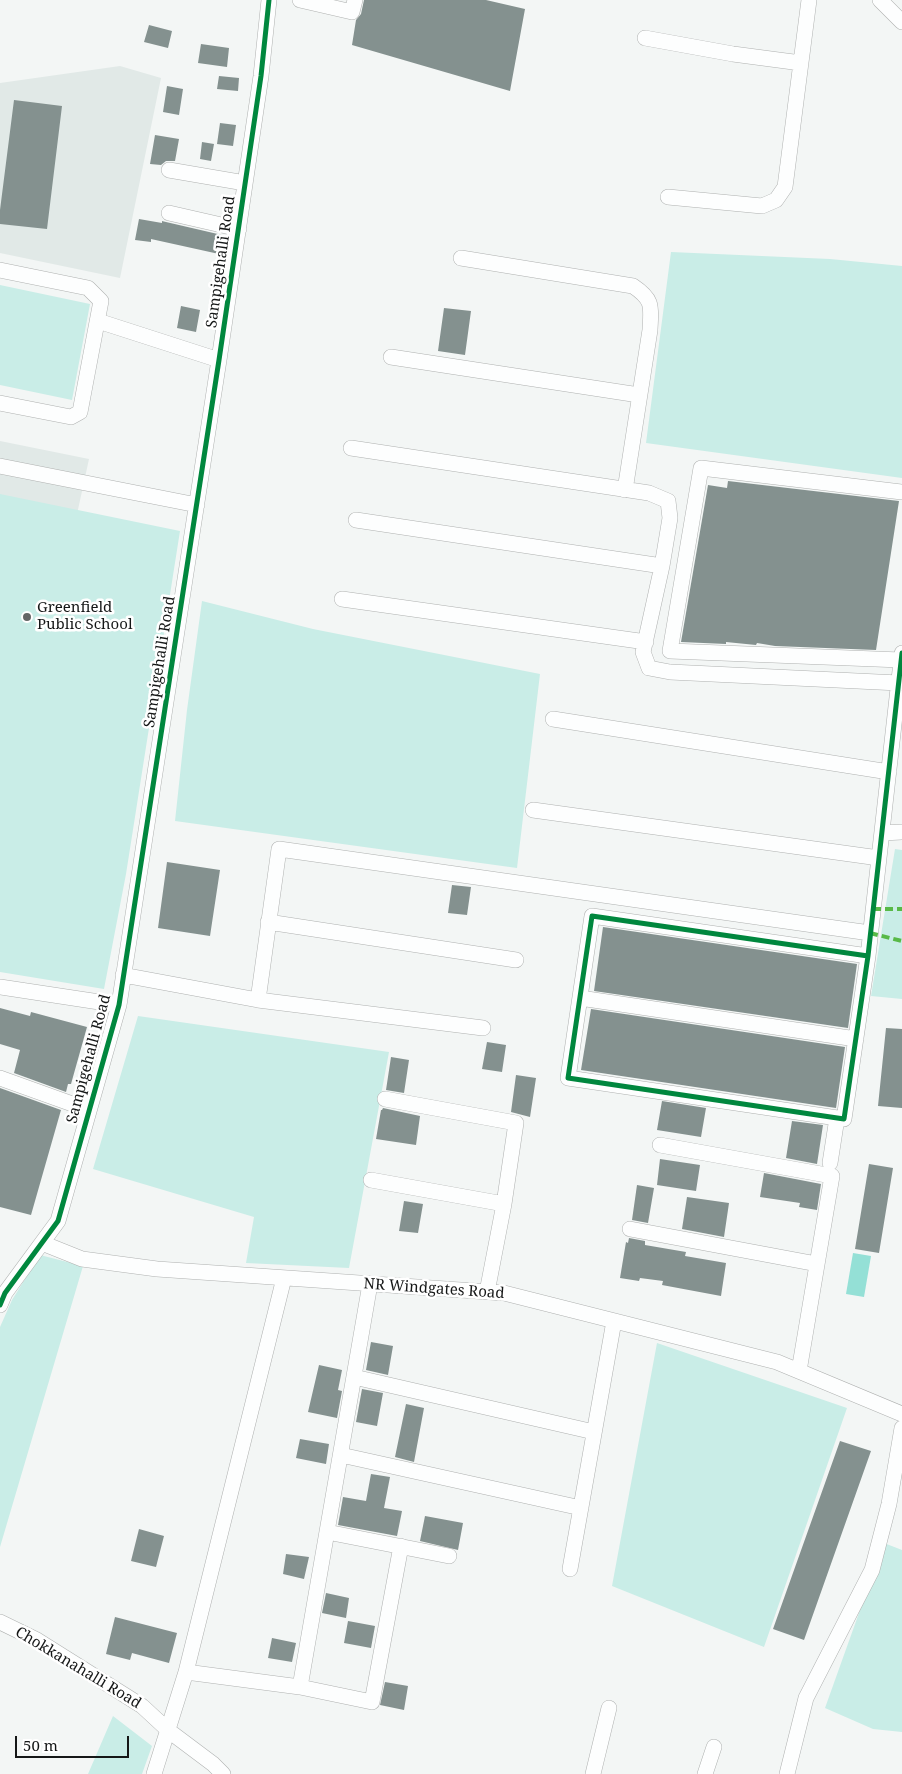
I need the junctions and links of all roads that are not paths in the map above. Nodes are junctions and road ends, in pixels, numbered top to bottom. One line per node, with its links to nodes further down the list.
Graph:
1 (269, 0): 10 (street, Sampigehalli Road)
2 (300, 0): 3 (street)
3 (355, 0)
4 (809, 0): 8 (street)
5 (880, 0): 6 (street)
6 (902, 22)
7 (646, 38): 8 (street)
8 (801, 63): 11 (street)
9 (169, 170): 10 (street)
10 (245, 183): 13 (street, Sampigehalli Road)
11 (668, 197)
12 (169, 213): 13 (street)
13 (239, 229): 18 (street, Sampigehalli Road)
14 (461, 258): 19 (street)
15 (0, 270): 16 (street)
16 (98, 321): 18 (street); 20 (street)
17 (391, 357): 19 (street)
18 (219, 360): 25 (street, Sampigehalli Road)
19 (639, 396): 23 (street)
20 (0, 403)
21 (351, 448): 23 (street)
22 (0, 466): 25 (street)
23 (625, 490): 27 (street)
24 (902, 492): 30 (street)
25 (197, 505): 42 (street, Sampigehalli Road)
26 (356, 520): 27 (street)
27 (662, 566): 29 (street)
28 (342, 599): 29 (street)
29 (646, 642): 31 (street)
30 (902, 657): 31 (street)
31 (899, 683): 33 (street)
32 (553, 719): 33 (street)
33 (888, 772): 36 (street)
34 (533, 810): 37 (street)
35 (902, 832): 36 (street)
36 (882, 833): 37 (street)
37 (879, 858): 39 (street)
38 (268, 922): 39 (street); 41 (street); 45 (street)
39 (870, 934): 40 (street)
40 (868, 956): 44 (street); 48 (street)
41 (516, 960)
42 (123, 975): 45 (street); 46 (street, Sampigehalli Road)
43 (0, 987): 46 (street)
44 (580, 998): 48 (street); 52 (street)
45 (258, 1000): 47 (street)
46 (119, 1005): 51 (street, Sampigehalli Road)
47 (482, 1028)
48 (856, 1038): 52 (street)
49 (0, 1078): 51 (street)
50 (385, 1099): 56 (street)
51 (89, 1110): 58 (street, Sampigehalli Road)
52 (837, 1118): 54 (street)
53 (660, 1145): 59 (street)
54 (830, 1163)
55 (371, 1180): 56 (street)
56 (504, 1204): 62 (street)
57 (630, 1229): 59 (street)
58 (42, 1243): 60 (street, NR Windgates Road); 63 (street, Sampigehalli Road)
59 (817, 1264): 65 (street)
60 (284, 1278): 61 (street, NR Windgates Road); 77 (street)
61 (370, 1284): 62 (street, NR Windgates Road); 66 (street)
62 (488, 1292): 64 (street, NR Windgates Road)
63 (0, 1305)
64 (614, 1321): 65 (street, NR Windgates Road); 69 (street)
65 (799, 1371): 67 (street, NR Windgates Road)
66 (354, 1377): 69 (street); 70 (street)
67 (902, 1414)
68 (902, 1428): 86 (street)
69 (594, 1432): 71 (street)
70 (341, 1455): 71 (street); 72 (street)
71 (581, 1508): 75 (street)
72 (327, 1532): 73 (street); 78 (street)
73 (401, 1546): 74 (street); 78 (street)
74 (449, 1556)
75 (570, 1569)
76 (0, 1622): 80 (street, Chokkanahalli Road)
77 (186, 1672): 78 (street); 80 (street)
78 (300, 1687)
79 (609, 1708): 84 (street)
80 (169, 1731): 82 (street); 83 (street, Chokkanahalli Road)
81 (714, 1747): 85 (street)
82 (154, 1774)
83 (223, 1774)
84 (593, 1774)
85 (705, 1774)
86 (787, 1774)

